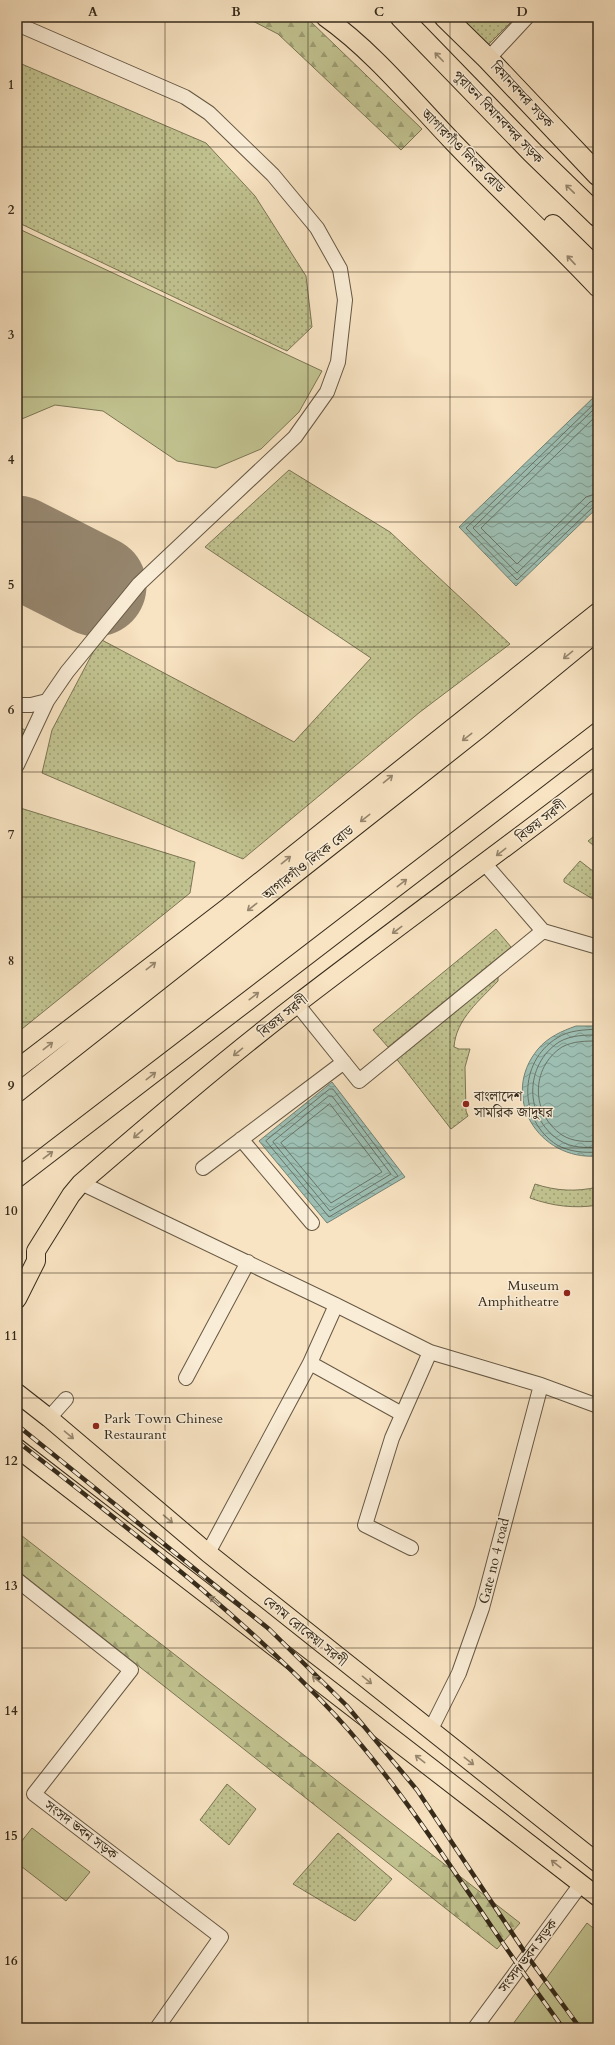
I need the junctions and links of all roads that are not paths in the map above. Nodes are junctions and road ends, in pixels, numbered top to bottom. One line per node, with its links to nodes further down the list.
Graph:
1 (325, 17): 11 (main road, আগারগাঁও লিংক রোড, one-way to 1)
2 (343, 17): 10 (main road, আগারগাঁও লিংক রোড)
3 (401, 17): 9 (highway, পুরাতন বিমানবন্দর সড়ক, one-way to 3)
4 (445, 17): 7 (highway, বিমানবন্দর সড়ক)
5 (527, 17): 7 (street)
6 (17, 24): 14 (street)
7 (488, 59): 8 (highway, বিমানবন্দর সড়ক)
8 (598, 175)
9 (598, 216)
10 (598, 268)
11 (598, 288)
12 (598, 612): 24 (main road, আগারগাঁও লিংক রোড, one-way to 12)
13 (598, 630): 25 (main road, আগারগাঁও লিংক রোড, one-way to 25)
14 (47, 700): 15 (street); 17 (street)
15 (17, 705)
16 (598, 732): 28 (main road, one-way to 16)
17 (17, 765)
18 (598, 777): 19 (main road, বিজয় সরণী, one-way to 19)
19 (485, 864): 20 (street); 22 (main road, বিজয় সরণী, one-way to 22)
20 (543, 931): 21 (street); 23 (street)
21 (598, 947)
22 (297, 1004): 23 (street); 29 (main road, বিজয় সরণী, one-way to 29)
23 (344, 1062): 26 (street)
24 (17, 1069)
25 (17, 1093)
26 (241, 1139): 27 (street); 30 (street)
27 (203, 1168)
28 (17, 1178)
29 (81, 1183): 31 (main road, বিজয় সরণী); 32 (street)
30 (312, 1223)
31 (36, 1251): 33 (main road); 34 (main road, বিজয় সরণী)
32 (248, 1262): 35 (street); 38 (street)
33 (17, 1274)
34 (17, 1299)
35 (336, 1305): 36 (street); 37 (street)
36 (430, 1352): 39 (street); 43 (street)
37 (310, 1364): 43 (street); 47 (street)
38 (186, 1378)
39 (541, 1385): 42 (street); 49 (street, Gate no 4 road)
40 (17, 1393): 44 (main road, বেগম রোকেয়া সরণী)
41 (66, 1399): 44 (street)
42 (598, 1406)
43 (402, 1414): 46 (street)
44 (49, 1418): 47 (main road, বেগম রোকেয়া সরণী, one-way to 47)
45 (17, 1448): 51 (main road, one-way to 45)
46 (411, 1548)
47 (208, 1554): 49 (main road, বেগম রোকেয়া সরণী, one-way to 49)
48 (17, 1580): 53 (street, সংসদ ভবন সড়ক)
49 (430, 1730): 50 (main road, বেগম রোকেয়া সরণী, one-way to 50)
50 (598, 1863)
51 (581, 1884): 52 (main road); 54 (street, সংসদ ভবন সড়ক)
52 (598, 1897)
53 (157, 2028)
54 (474, 2028)

